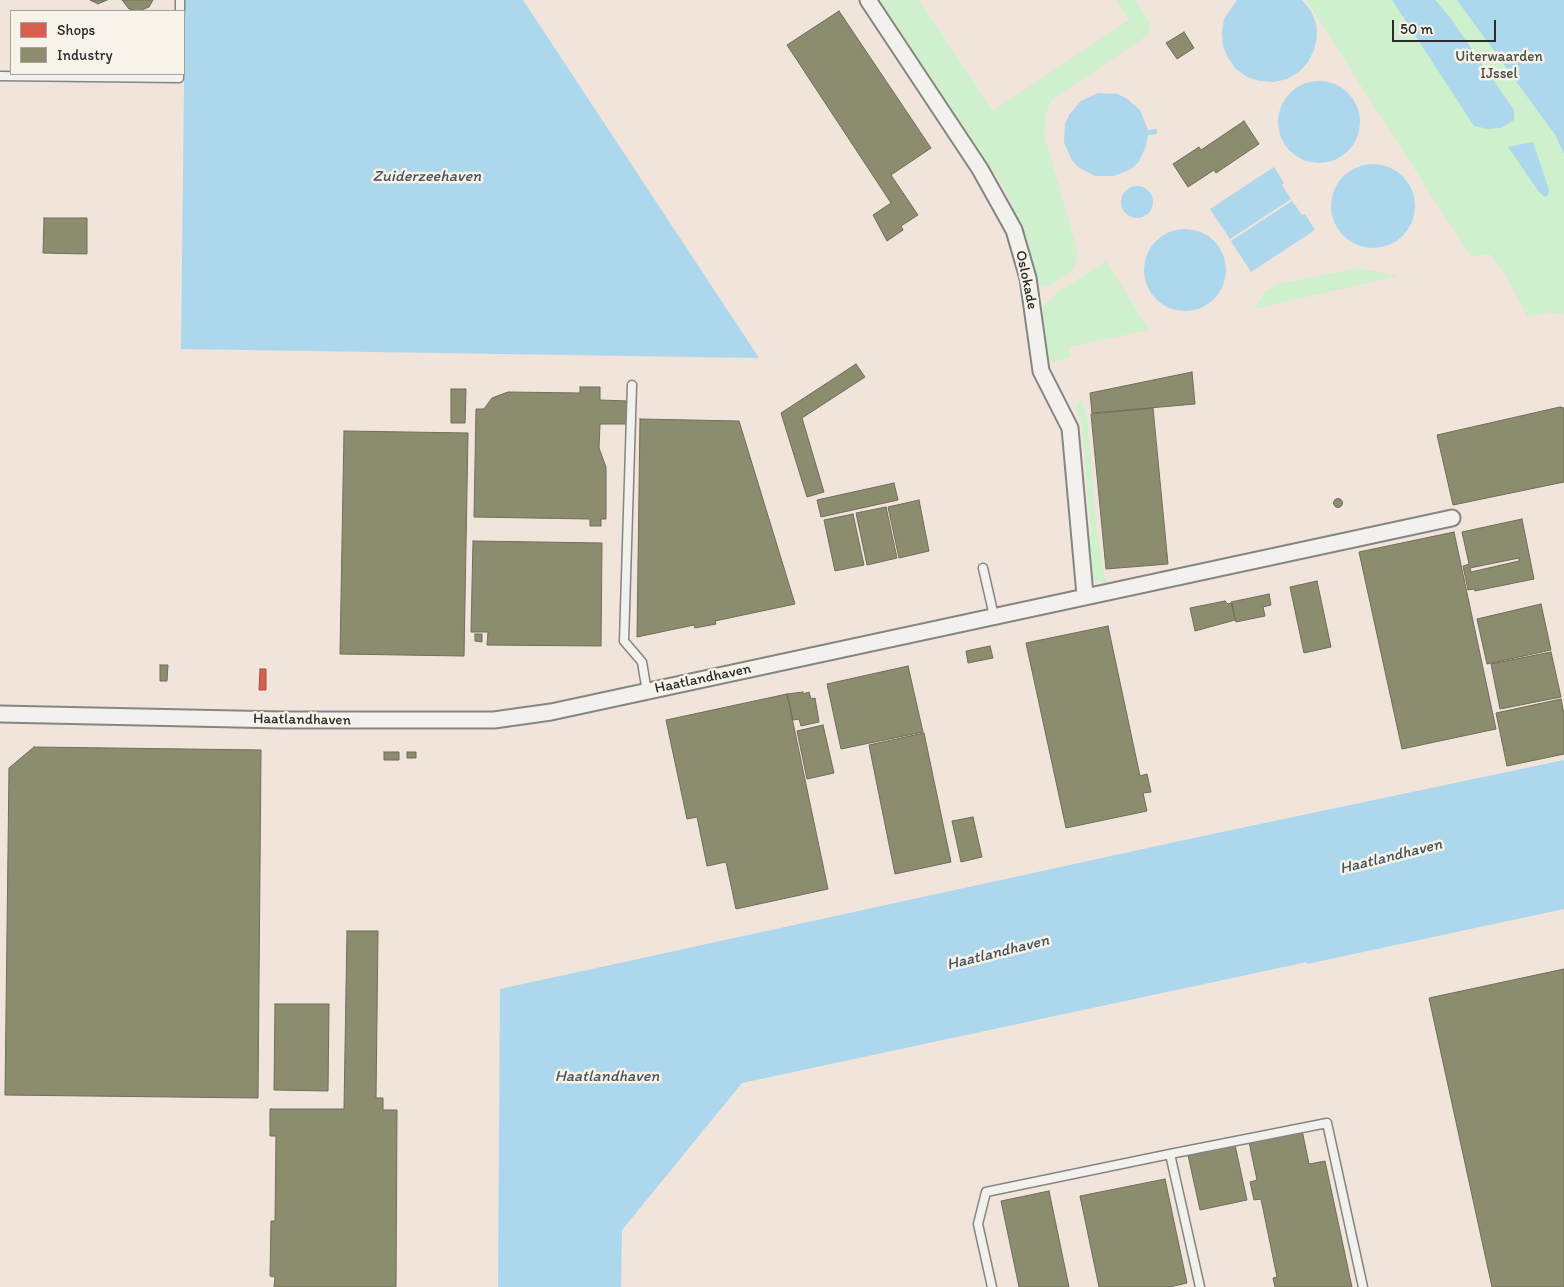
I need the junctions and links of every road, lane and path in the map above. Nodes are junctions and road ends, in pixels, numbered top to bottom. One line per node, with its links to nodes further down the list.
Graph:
1 (868, 0): 7 (street, Oslokade)
2 (179, 75): 3 (lane)
3 (0, 76)
4 (632, 385): 9 (lane)
5 (1452, 518): 7 (street, Haatlandhaven)
6 (983, 568): 8 (lane)
7 (1085, 596): 8 (street, Haatlandhaven)
8 (994, 616): 9 (street, Haatlandhaven)
9 (647, 692): 10 (street, Haatlandhaven)
10 (0, 714)
11 (1170, 1154): 12 (lane); 13 (lane); 14 (lane)
12 (992, 1287)
13 (1200, 1287)
14 (1362, 1287)

